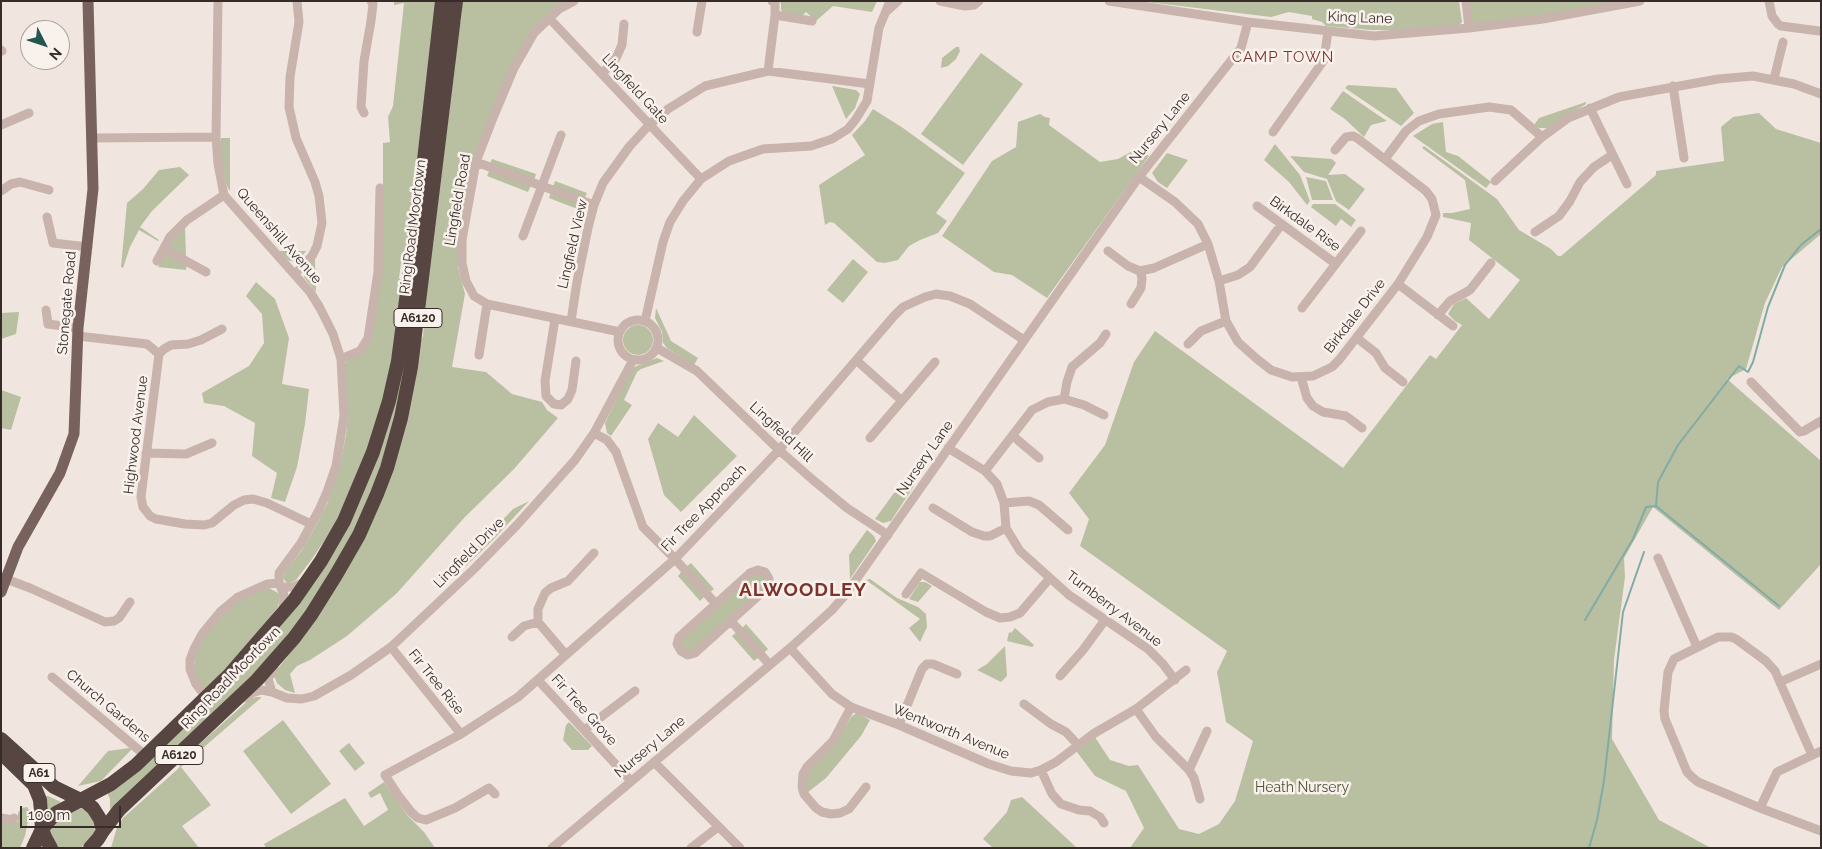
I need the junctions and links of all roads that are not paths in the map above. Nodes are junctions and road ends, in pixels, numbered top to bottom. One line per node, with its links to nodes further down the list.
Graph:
1 (88, 1): 44 (main road, Stonegate Road)
2 (218, 1): 42 (street, Queenshill Avenue)
3 (297, 1): 75 (street)
4 (371, 1): 36 (street)
5 (442, 1): 131 (highway, Ring Road Moortown / A6120)
6 (456, 1): 138 (highway, Ring Road Moortown / A6120)
7 (574, 1): 20 (street, Lingfield Road)
8 (702, 1): 27 (street)
9 (772, 1): 19 (street)
10 (890, 1): 18 (street)
11 (898, 1): 18 (street)
12 (940, 1): 13 (street)
13 (979, 1)
14 (1109, 1): 22 (street, King Lane)
15 (1466, 1): 24 (street)
16 (1640, 1): 24 (street, King Lane)
17 (1769, 1): 26 (street)
18 (887, 11): 32 (street)
19 (775, 15): 21 (street); 29 (street)
20 (549, 18): 30 (street, Lingfield Gate); 49 (street, Lingfield Road)
21 (812, 21)
22 (1248, 22): 25 (street, King Lane); 50 (street, Nursery Lane)
23 (624, 24): 30 (street)
24 (1469, 28): 25 (street, King Lane)
25 (1328, 31): 40 (street)
26 (1820, 31)
27 (698, 32)
28 (1782, 42): 31 (street)
29 (768, 71): 32 (street, Lingfield View); 39 (street, Lingfield View)
30 (602, 74): 39 (street, Lingfield Gate)
31 (1774, 79): 33 (street); 34 (street)
32 (870, 84): 51 (street)
33 (1673, 86): 35 (street); 47 (street)
34 (1821, 94)
35 (1590, 108): 43 (street); 46 (street)
36 (364, 112)
37 (29, 113): 38 (street)
38 (1, 125)
39 (649, 125): 51 (street, Lingfield Gate); 59 (street, Lingfield View)
40 (1273, 132)
41 (561, 135): 54 (street)
42 (216, 137): 44 (street); 58 (street, Queenshill Avenue)
43 (1542, 137): 48 (street); 52 (street)
44 (92, 138): 67 (main road, Stonegate Road)
45 (1335, 150): 48 (street, Birkdale Drive)
46 (1612, 155): 53 (street); 64 (street)
47 (1684, 158)
48 (1385, 160): 77 (street, Birkdale Drive)
49 (476, 162): 54 (street); 78 (street, Lingfield Road)
50 (1139, 176): 66 (street, Birkdale Drive); 93 (street, Nursery Lane)
51 (701, 179): 85 (street)
52 (1495, 181)
53 (1628, 184)
54 (541, 186): 59 (street); 65 (street)
55 (380, 188): 98 (street)
56 (49, 190): 57 (street)
57 (1, 191)
58 (224, 195): 68 (street); 75 (street, Queenshill Avenue)
59 (594, 205): 84 (street, Lingfield View)
60 (1257, 206): 62 (street, Birkdale Rise)
61 (47, 217): 67 (street)
62 (1281, 225): 72 (street, Birkdale Rise); 76 (street)
63 (1361, 231): 72 (street)
64 (1535, 232)
65 (523, 236)
66 (1208, 244): 73 (street); 76 (street, Birkdale Drive)
67 (88, 247): 89 (main road, Stonegate Road)
68 (164, 249): 70 (street); 74 (street)
69 (1108, 251): 73 (street)
70 (157, 261)
71 (1492, 263): 82 (street)
72 (1336, 264): 80 (street)
73 (1140, 271): 79 (street)
74 (206, 272)
75 (295, 274): 98 (street, Queenshill Avenue)
76 (1219, 281): 86 (street, Birkdale Drive)
77 (1398, 284): 82 (street); 92 (street, Birkdale Drive)
78 (487, 304): 83 (street); 97 (street)
79 (1131, 304)
80 (1302, 308)
81 (46, 310): 89 (street)
82 (1438, 315): 87 (street)
83 (554, 319): 84 (street); 101 (street)
84 (571, 321): 90 (street)
85 (645, 321): 90 (street); 95 (street)
86 (1226, 321): 94 (street); 103 (street, Birkdale Drive)
87 (1453, 326)
88 (222, 329): 96 (street)
89 (78, 332): 96 (street); 130 (main road, Stonegate Road)
90 (620, 332): 99 (street)
91 (1106, 334): 106 (street)
92 (1357, 338): 103 (street, Birkdale Drive); 104 (street)
93 (1024, 340): 100 (street, Fir Tree Approach); 115 (street, Nursery Lane)
94 (1188, 344)
95 (657, 348): 99 (street); 116 (street, Lingfield Hill)
96 (159, 354): 117 (street, Highwood Avenue)
97 (479, 354)
98 (341, 358): 122 (street, Queenshill Avenue)
99 (633, 360): 111 (street, Lingfield Drive)
100 (856, 360): 107 (street); 116 (street, Fir Tree Approach)
101 (576, 361)
102 (935, 362): 107 (street)
103 (1301, 377): 110 (street)
104 (1403, 382)
105 (1751, 382): 109 (street)
106 (1064, 399): 108 (street); 112 (street)
107 (901, 400): 113 (street)
108 (1104, 414)
109 (1821, 421)
110 (1362, 428)
111 (594, 433): 128 (street); 143 (street, Lingfield Drive)
112 (1013, 436): 118 (street); 119 (street)
113 (870, 438)
114 (212, 443): 117 (street)
115 (948, 448): 119 (street, Turnberry Avenue); 125 (street, Nursery Lane)
116 (778, 450): 125 (street, Lingfield Hill); 128 (street, Fir Tree Approach)
117 (146, 453): 122 (street, Highwood Avenue)
118 (1039, 458)
119 (985, 471): 120 (street, Turnberry Avenue)
120 (1004, 503): 123 (street, Turnberry Avenue); 124 (street)
121 (933, 508): 123 (street)
122 (311, 524): 132 (street, Queenshill Avenue)
123 (1006, 528): 129 (street, Turnberry Avenue)
124 (1068, 530)
125 (888, 535): 145 (street, Nursery Lane)
126 (594, 553): 141 (street)
127 (1658, 558): 144 (street)
128 (675, 559): 136 (street); 146 (street, Fir Tree Approach)
129 (1050, 578): 134 (street); 139 (street, Turnberry Avenue)
130 (6, 579): 133 (main road, Stonegate Road); 135 (street)
131 (308, 579): 132 (street); 137 (highway, Ring Road Moortown / A6120)
132 (280, 585): 137 (street, Queenshill Avenue); 158 (street)
133 (1, 592)
134 (906, 594)
135 (130, 602)
136 (716, 604): 140 (street); 140 (street)
137 (282, 614): 158 (highway, Ring Road Moortown / A6120)
138 (311, 616): 157 (street); 168 (highway, Ring Road Moortown / A6120)
139 (1104, 620): 151 (street); 154 (street, Turnberry Avenue)
140 (731, 621): 148 (street)
141 (538, 622): 142 (street); 146 (street)
142 (512, 638)
143 (391, 647): 157 (street, Lingfield Drive); 165 (street, Fir Tree Rise)
144 (1696, 647): 155 (street); 181 (street)
145 (790, 648): 148 (street, Nursery Lane); 160 (street, Wentworth Avenue)
146 (566, 655): 153 (street, Fir Tree Approach)
147 (1821, 664): 155 (street)
148 (770, 665): 173 (street, Nursery Lane)
149 (1186, 670): 154 (street, Wentworth Avenue)
150 (957, 674): 162 (street)
151 (1060, 676)
152 (52, 677): 172 (street, Church Gardens)
153 (538, 680): 163 (street, Fir Tree Grove); 165 (street, Fir Tree Approach)
154 (1175, 680): 161 (street, Wentworth Avenue)
155 (1780, 682): 171 (street)
156 (635, 691): 163 (street)
157 (272, 692): 168 (street, Lingfield Drive)
158 (206, 697): 172 (highway, Ring Road Moortown / A6120)
159 (1024, 704): 167 (street)
160 (852, 707): 162 (street, Wentworth Avenue); 177 (street)
161 (1136, 709): 167 (street, Wentworth Avenue); 175 (street)
162 (899, 725): 174 (street, Wentworth Avenue)
163 (584, 730): 176 (street, Fir Tree Grove)
164 (1207, 731): 175 (street)
165 (461, 734): 178 (street, Fir Tree Approach)
166 (1, 740): 180 (highway, A61)
167 (1078, 744): 174 (street, Wentworth Avenue)
168 (186, 748): 188 (highway, Ring Road Moortown / A6120)
169 (1821, 751): 171 (street)
170 (1, 753): 186 (highway, A61)
171 (1812, 755): 181 (street)
172 (146, 756): 180 (highway, Ring Road Moortown / A6120)
173 (654, 762): 176 (street, Nursery Lane); 185 (street)
174 (1041, 770): 184 (street)
175 (1189, 770): 179 (street)
176 (631, 781): 193 (street, Nursery Lane)
177 (866, 788)
178 (495, 794)
179 (1200, 799)
180 (80, 800): 186 (highway, Ring Road Moortown); 188 (highway)
181 (1760, 808): 187 (street)
182 (1, 818): 183 (street)
183 (14, 818)
184 (1104, 823)
185 (718, 827): 194 (street); 195 (street)
186 (42, 828): 189 (highway); 190 (highway)
187 (1821, 830)
188 (102, 832): 191 (highway, Ring Road Moortown); 192 (highway)
189 (33, 848)
190 (51, 848)
191 (90, 848)
192 (103, 848)
193 (552, 848)
194 (691, 848)
195 (740, 848)

